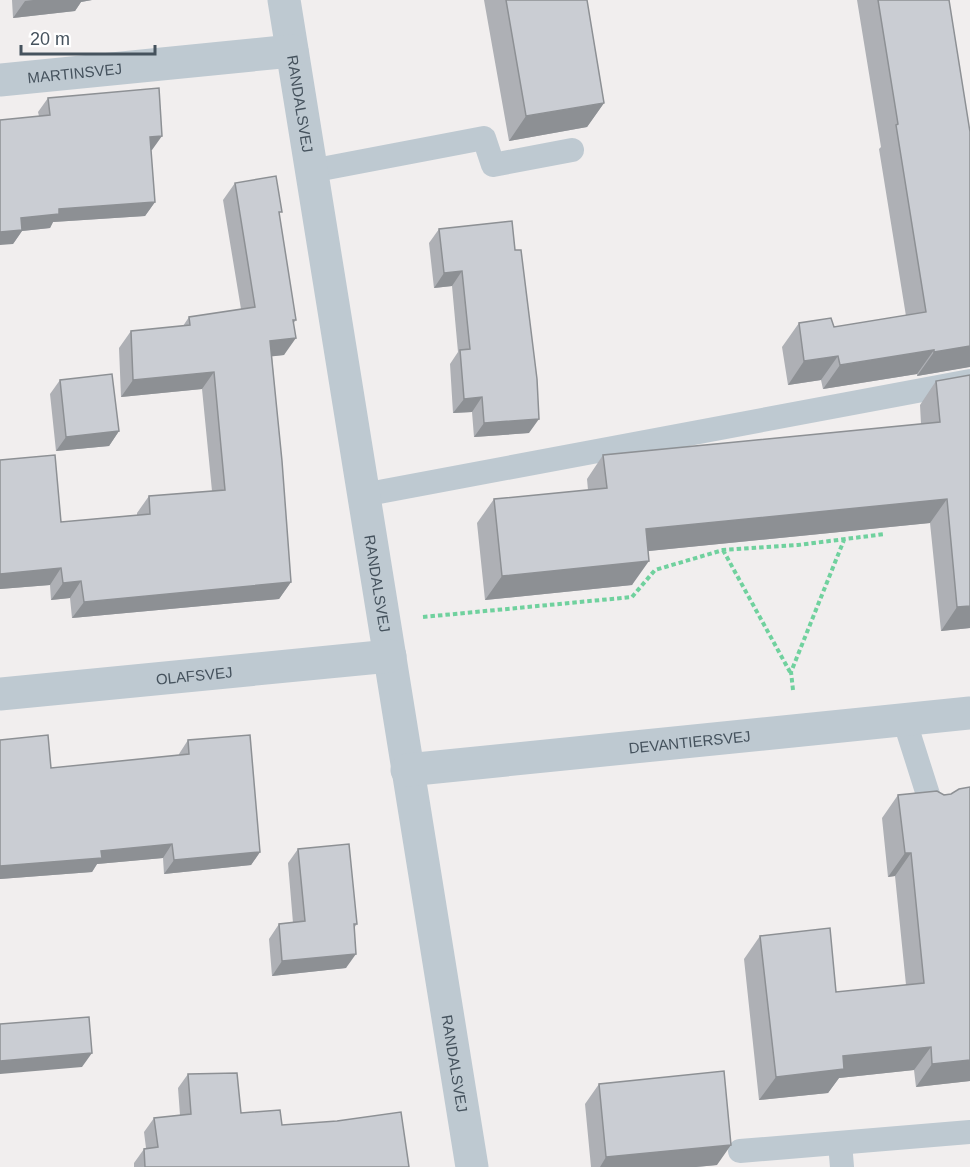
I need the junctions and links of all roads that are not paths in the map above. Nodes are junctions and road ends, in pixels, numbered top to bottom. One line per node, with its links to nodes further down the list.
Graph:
1 (284, 0): 2 (street, RANDALSVEJ)
2 (292, 51): 3 (street, MARTINSVEJ); 5 (street, RANDALSVEJ)
3 (0, 80)
4 (572, 150): 5 (lane)
5 (311, 171): 7 (street, RANDALSVEJ)
6 (970, 381): 7 (lane)
7 (363, 495): 8 (street, RANDALSVEJ)
8 (390, 656): 9 (street, OLAFSVEJ); 12 (street, RANDALSVEJ)
9 (0, 694)
10 (970, 713): 11 (street, DEVANTIERSVEJ)
11 (904, 719): 12 (street, DEVANTIERSVEJ); 13 (lane)
12 (407, 770): 17 (street, RANDALSVEJ)
13 (931, 804)
14 (970, 1132): 15 (lane)
15 (840, 1143): 16 (lane); 18 (lane)
16 (740, 1151)
17 (472, 1167)
18 (842, 1167)

